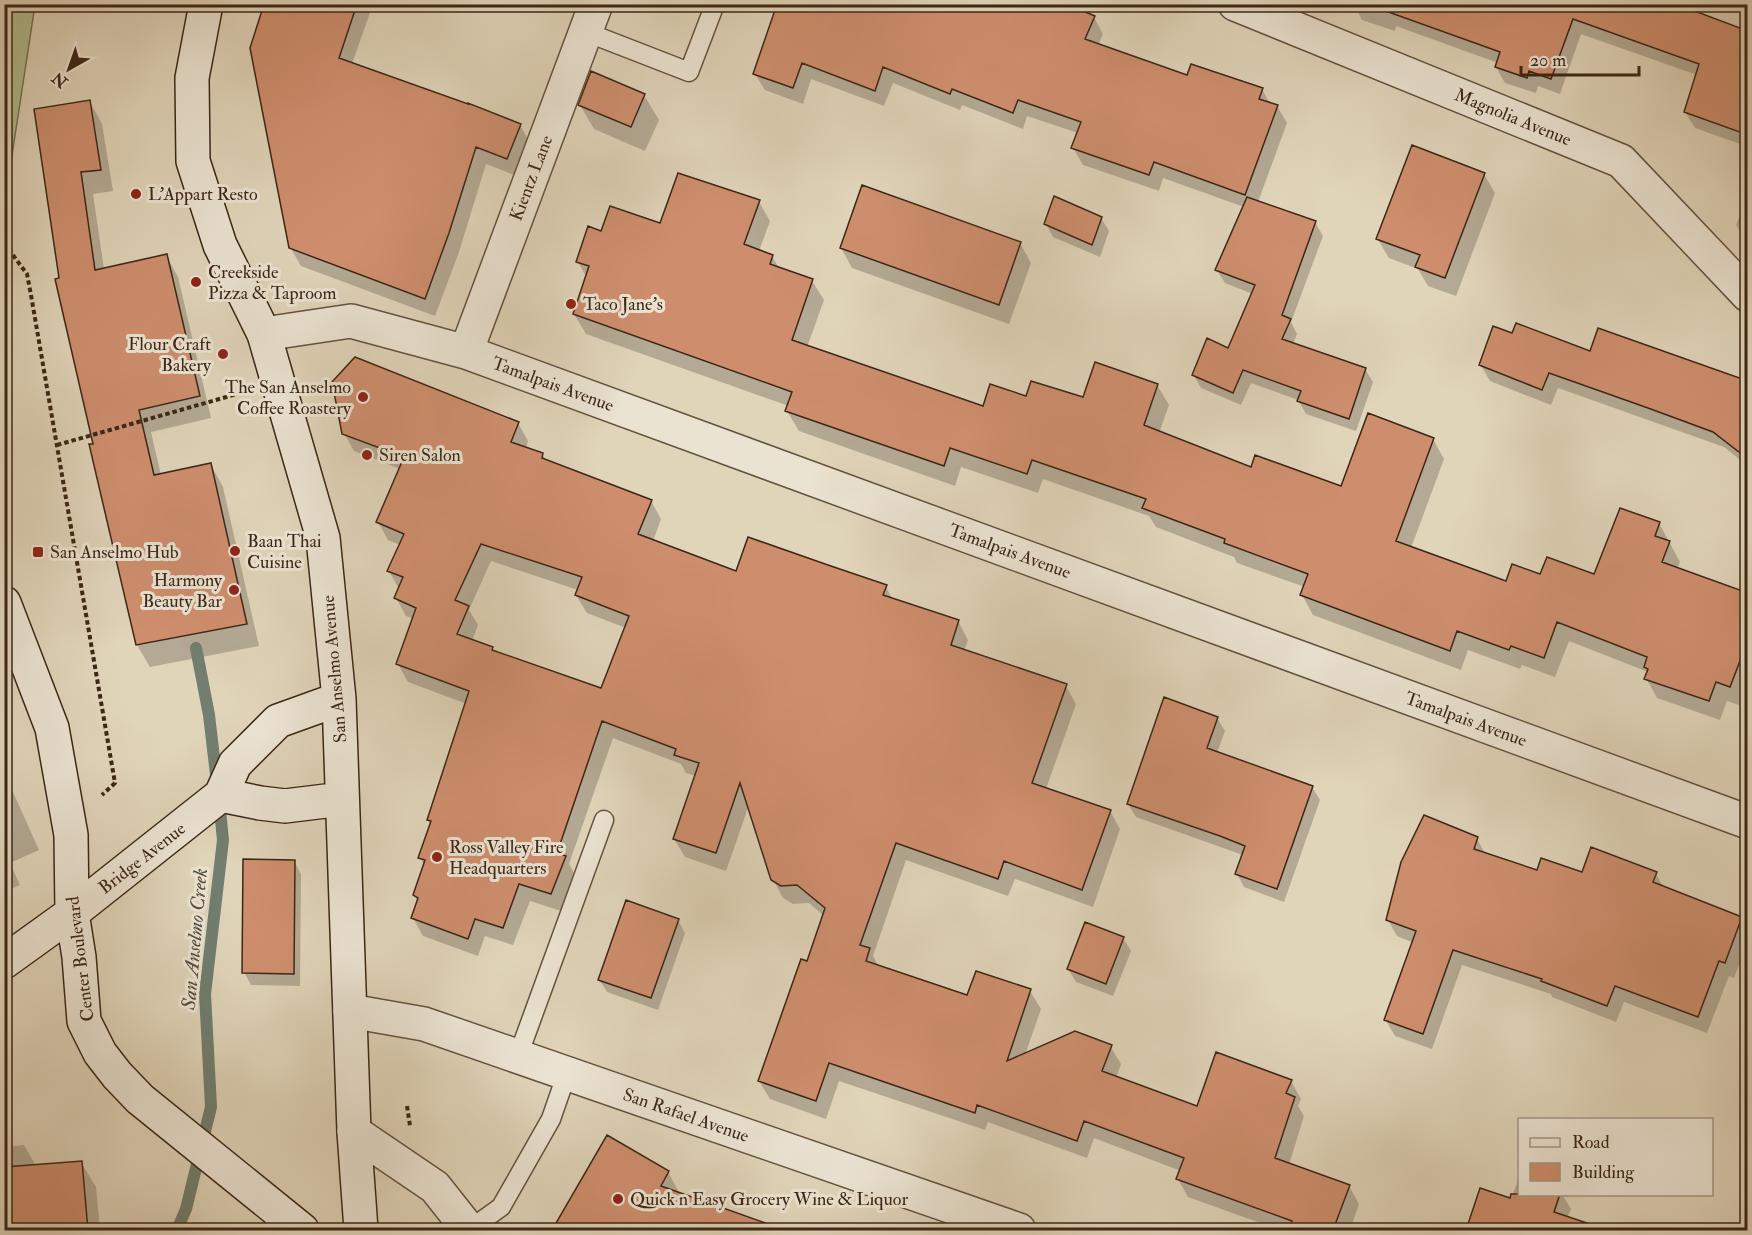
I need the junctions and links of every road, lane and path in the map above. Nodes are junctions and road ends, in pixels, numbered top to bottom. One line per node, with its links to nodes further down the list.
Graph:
1 (206, 4): 7 (street, San Anselmo Avenue)
2 (715, 4): 4 (lane)
3 (1234, 4): 6 (street, Magnolia Avenue)
4 (591, 18): 8 (street, Kientz Lane)
5 (4, 243): 10 (path)
6 (1748, 295)
7 (264, 334): 8 (street, Tamalpais Avenue); 9 (street, San Anselmo Avenue)
8 (466, 352): 17 (street, Tamalpais Avenue)
9 (278, 383): 10 (path); 12 (street, San Anselmo Avenue)
10 (57, 445): 13 (path)
11 (4, 603): 18 (street, Center Boulevard)
12 (339, 699): 14 (street, Bridge Avenue); 15 (street, San Anselmo Avenue)
13 (115, 783)
14 (221, 795): 15 (street); 18 (street, Bridge Avenue)
15 (342, 799): 20 (street, San Anselmo Avenue)
16 (604, 820): 21 (lane)
17 (1748, 822)
18 (72, 913): 19 (street, Bridge Avenue); 24 (street, Center Boulevard)
19 (4, 962)
20 (350, 1011): 21 (street, San Rafael Avenue); 23 (street, San Anselmo Avenue)
21 (518, 1056): 22 (street, San Rafael Avenue)
22 (567, 1073): 26 (lane); 27 (street, San Rafael Avenue)
23 (354, 1132): 25 (street, San Anselmo Avenue); 26 (street)
24 (302, 1230)
25 (362, 1230)
26 (469, 1230)
27 (1020, 1230)

